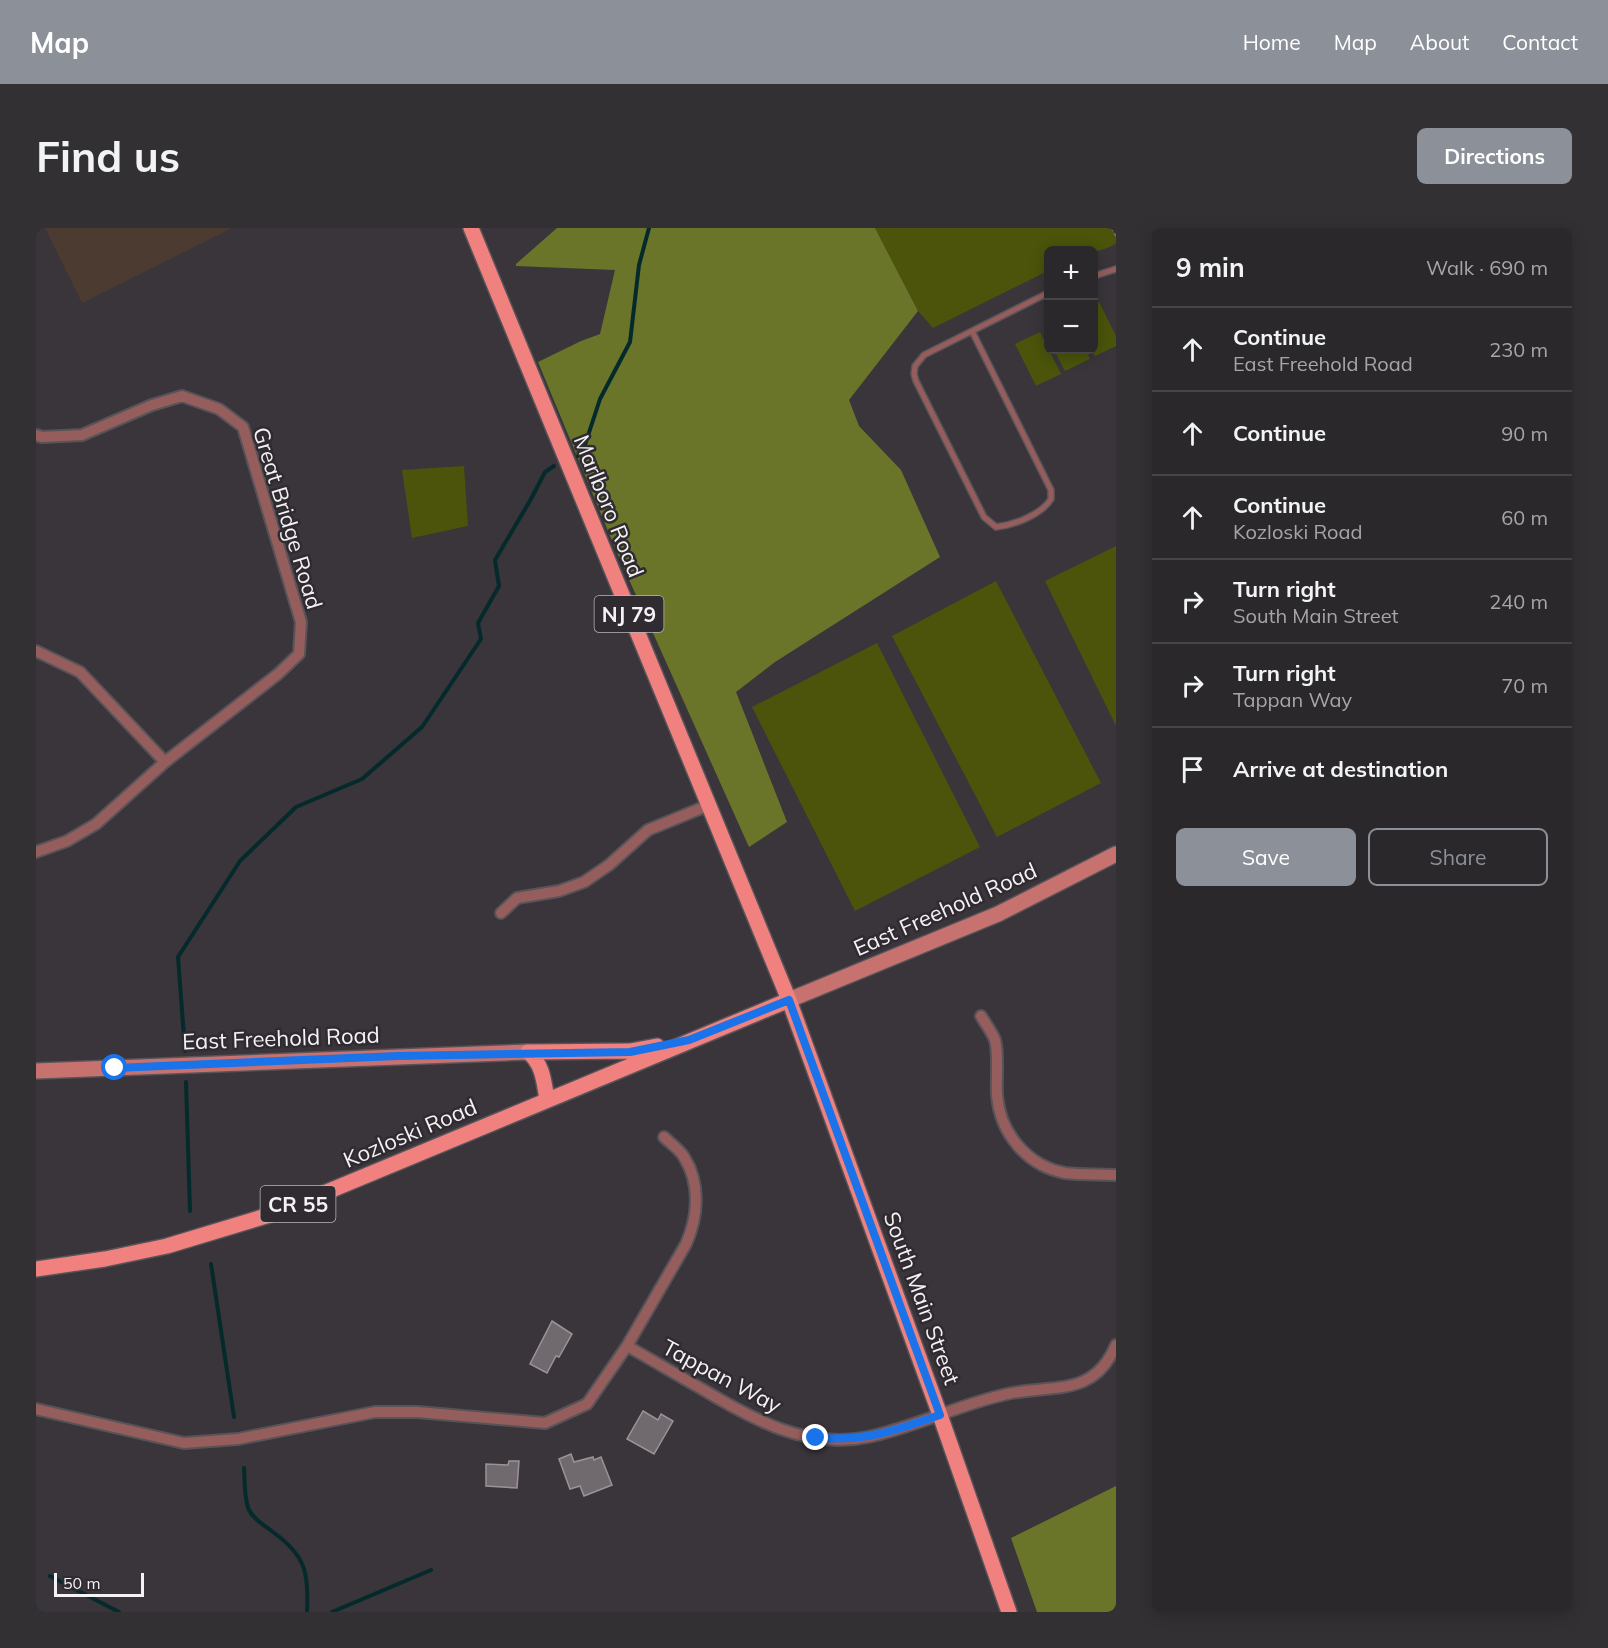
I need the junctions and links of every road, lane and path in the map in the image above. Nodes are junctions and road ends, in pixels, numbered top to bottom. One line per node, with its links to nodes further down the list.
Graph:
1 (471, 228): 11 (main road, Marlboro Road / NJ 79)
2 (1112, 228): 3 (path)
3 (1116, 236)
4 (1116, 269): 5 (lane)
5 (1098, 275)
6 (1044, 295): 7 (lane)
7 (972, 331): 7 (lane)
8 (36, 435): 10 (street, Great Bridge Road)
9 (36, 651): 10 (street)
10 (165, 762): 12 (street, Great Bridge Road)
11 (709, 805): 14 (street); 15 (main road, Marlboro Road / NJ 79)
12 (36, 852)
13 (1116, 854): 15 (street, East Freehold Road)
14 (501, 913)
15 (789, 1000): 17 (main road, Kozloski Road / CR 55); 27 (main road, South Main Street / NJ 79)
16 (981, 1016): 22 (street)
17 (689, 1040): 18 (main road); 20 (main road, Kozloski Road / CR 55)
18 (528, 1052): 19 (street, East Freehold Road); 20 (main road)
19 (36, 1071)
20 (547, 1100): 23 (main road, Kozloski Road / CR 55)
21 (664, 1137): 25 (street)
22 (1116, 1175)
23 (36, 1269)
24 (1116, 1345): 27 (street, Tappan Way)
25 (627, 1346): 26 (street); 27 (street, Tappan Way)
26 (36, 1409)
27 (940, 1415): 28 (main road, South Main Street / NJ 79)
28 (1009, 1612)

